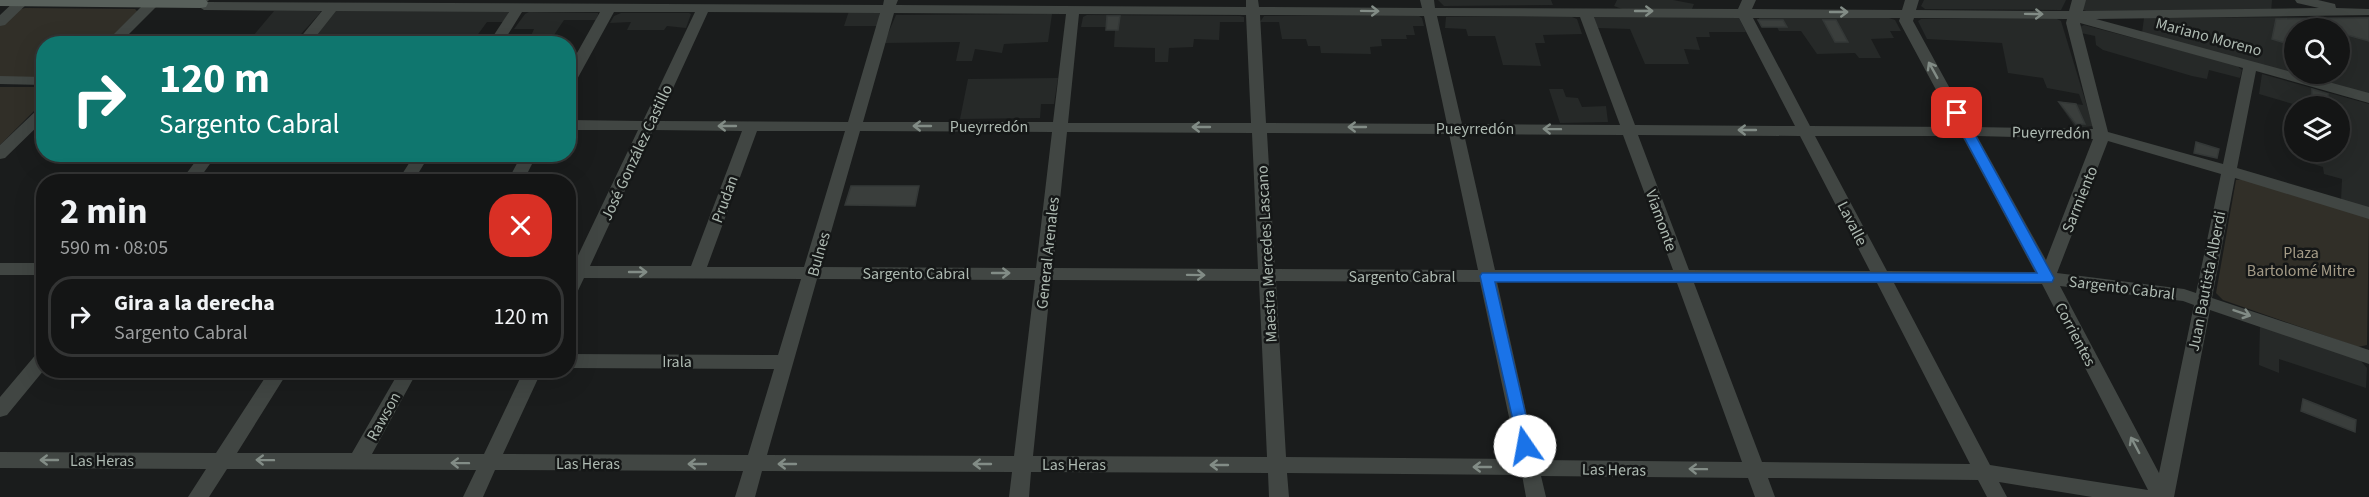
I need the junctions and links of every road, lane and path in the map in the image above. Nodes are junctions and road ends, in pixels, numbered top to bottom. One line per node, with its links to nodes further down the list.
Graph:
1 (2302, 0): 32 (street)
2 (0, 1): 3 (main road)
3 (23, 1): 4 (main road); 33 (street)
4 (99, 1): 6 (main road)
5 (201, 1): 6 (main road); 7 (street)
6 (154, 2): 34 (street)
7 (291, 3): 19 (street)
8 (380, 3): 9 (street); 19 (street)
9 (471, 4): 27 (street)
10 (561, 4): 27 (street); 28 (street)
11 (652, 4): 28 (street); 29 (street)
12 (743, 4): 15 (street); 29 (street)
13 (974, 4): 14 (street); 15 (street)
14 (1052, 4): 30 (street)
15 (890, 5): 46 (street, Bulnes)
16 (1148, 5): 17 (street); 30 (street)
17 (1252, 5): 18 (street); 48 (street, Maestra Mercedes Lascano)
18 (1339, 5): 20 (street, one-way to 20)
19 (333, 6): 35 (street)
20 (1428, 6): 21 (street); 49 (street)
21 (1564, 6): 31 (street)
22 (1609, 6): 23 (street, one-way to 23); 31 (street)
23 (1747, 6): 24 (street, one-way to 24); 51 (street, Lavalle)
24 (1909, 6): 25 (street, one-way to 25); 52 (street, Corrientes, one-way to 24)
25 (2078, 7): 26 (street); 37 (street, Mariano Moreno); 53 (street)
26 (2275, 7): 32 (street)
27 (518, 8): 36 (street)
28 (609, 8): 38 (street)
29 (703, 9): 44 (street, José González Castillo)
30 (1073, 9): 47 (street, General Arenales)
31 (1585, 11): 50 (street, Viamonte)
32 (2366, 12)
33 (0, 22)
34 (119, 36)
35 (309, 36)
36 (500, 36)
37 (2250, 66): 41 (street, Mariano Moreno); 56 (street, Juan Bautista Alberdi)
38 (576, 68)
39 (0, 80): 40 (street)
40 (36, 81)
41 (2369, 98)
42 (36, 122): 54 (street)
43 (576, 125): 44 (street, Pueyrredón)
44 (649, 125): 45 (street, Pueyrredón, one-way to 44); 59 (street, José González Castillo)
45 (751, 126): 46 (street, Pueyrredón); 63 (street, Prudan)
46 (855, 126): 47 (street, Pueyrredón, one-way to 46); 64 (street, Bulnes)
47 (1059, 127): 48 (street, Pueyrredón, one-way to 47); 65 (street, General Arenales)
48 (1260, 127): 49 (street, Pueyrredón, one-way to 48); 66 (street, Maestra Mercedes Lascano)
49 (1454, 128): 50 (street, Pueyrredón, one-way to 49); 67 (street)
50 (1629, 130): 51 (street, Pueyrredón, one-way to 50); 68 (street, Viamonte)
51 (1805, 130): 52 (street, Pueyrredón); 69 (street, Lavalle)
52 (1967, 131): 53 (street, Pueyrredón); 70 (street, Corrientes)
53 (2102, 133): 56 (street, Pueyrredón); 70 (street, Sarmiento)
54 (0, 154)
55 (204, 162): 57 (street)
56 (2228, 171): 58 (street, Pueyrredón); 71 (street, Juan Bautista Alberdi)
57 (194, 174)
58 (2369, 213)
59 (576, 268)
60 (0, 269): 61 (street)
61 (36, 269)
62 (576, 272): 63 (street, Sargento Cabral, one-way to 63)
63 (697, 273): 64 (street, Sargento Cabral)
64 (813, 273): 65 (street, Sargento Cabral, one-way to 65); 74 (street, Bulnes)
65 (1045, 273): 66 (street, Sargento Cabral, one-way to 66); 85 (street, General Arenales)
66 (1267, 275): 67 (street, Sargento Cabral); 86 (street, Maestra Mercedes Lascano)
67 (1487, 276): 68 (street, Sargento Cabral); 87 (street)
68 (1683, 278): 69 (street, Sargento Cabral); 88 (street, Viamonte)
69 (1882, 278): 70 (street, Sargento Cabral); 89 (street, Lavalle)
70 (2047, 278): 71 (street, Sargento Cabral); 99 (street, Corrientes, one-way to 70)
71 (2202, 299): 72 (street, Sargento Cabral, one-way to 72); 99 (street, Juan Bautista Alberdi)
72 (2369, 357)
73 (576, 361): 74 (street, Irala)
74 (786, 362): 84 (street, Bulnes)
75 (36, 367): 79 (street)
76 (275, 378): 81 (street)
77 (405, 378): 82 (street, Rawson)
78 (529, 378): 83 (street)
79 (0, 410)
80 (0, 460): 81 (street, Las Heras, one-way to 80)
81 (222, 460): 82 (street, Las Heras, one-way to 81); 90 (street)
82 (358, 461): 83 (street, Las Heras, one-way to 82)
83 (490, 463): 84 (street, Las Heras, one-way to 83); 91 (street)
84 (756, 464): 85 (street, Las Heras, one-way to 84); 92 (street, Bulnes)
85 (1023, 464): 86 (street, Las Heras, one-way to 85); 93 (street, General Arenales)
86 (1278, 465): 87 (street, Las Heras, one-way to 86); 94 (street, Maestra Mercedes Lascano)
87 (1530, 468): 88 (street, Las Heras, one-way to 87); 95 (street)
88 (1756, 470): 89 (street, Las Heras); 96 (street, Viamonte)
89 (1984, 472): 97 (street, Lavalle); 98 (street, Las Heras)
90 (198, 497)
91 (473, 497)
92 (746, 497)
93 (1019, 497)
94 (1280, 497)
95 (1536, 497)
96 (1765, 497)
97 (1997, 497)
98 (2145, 497)
99 (2163, 497)

